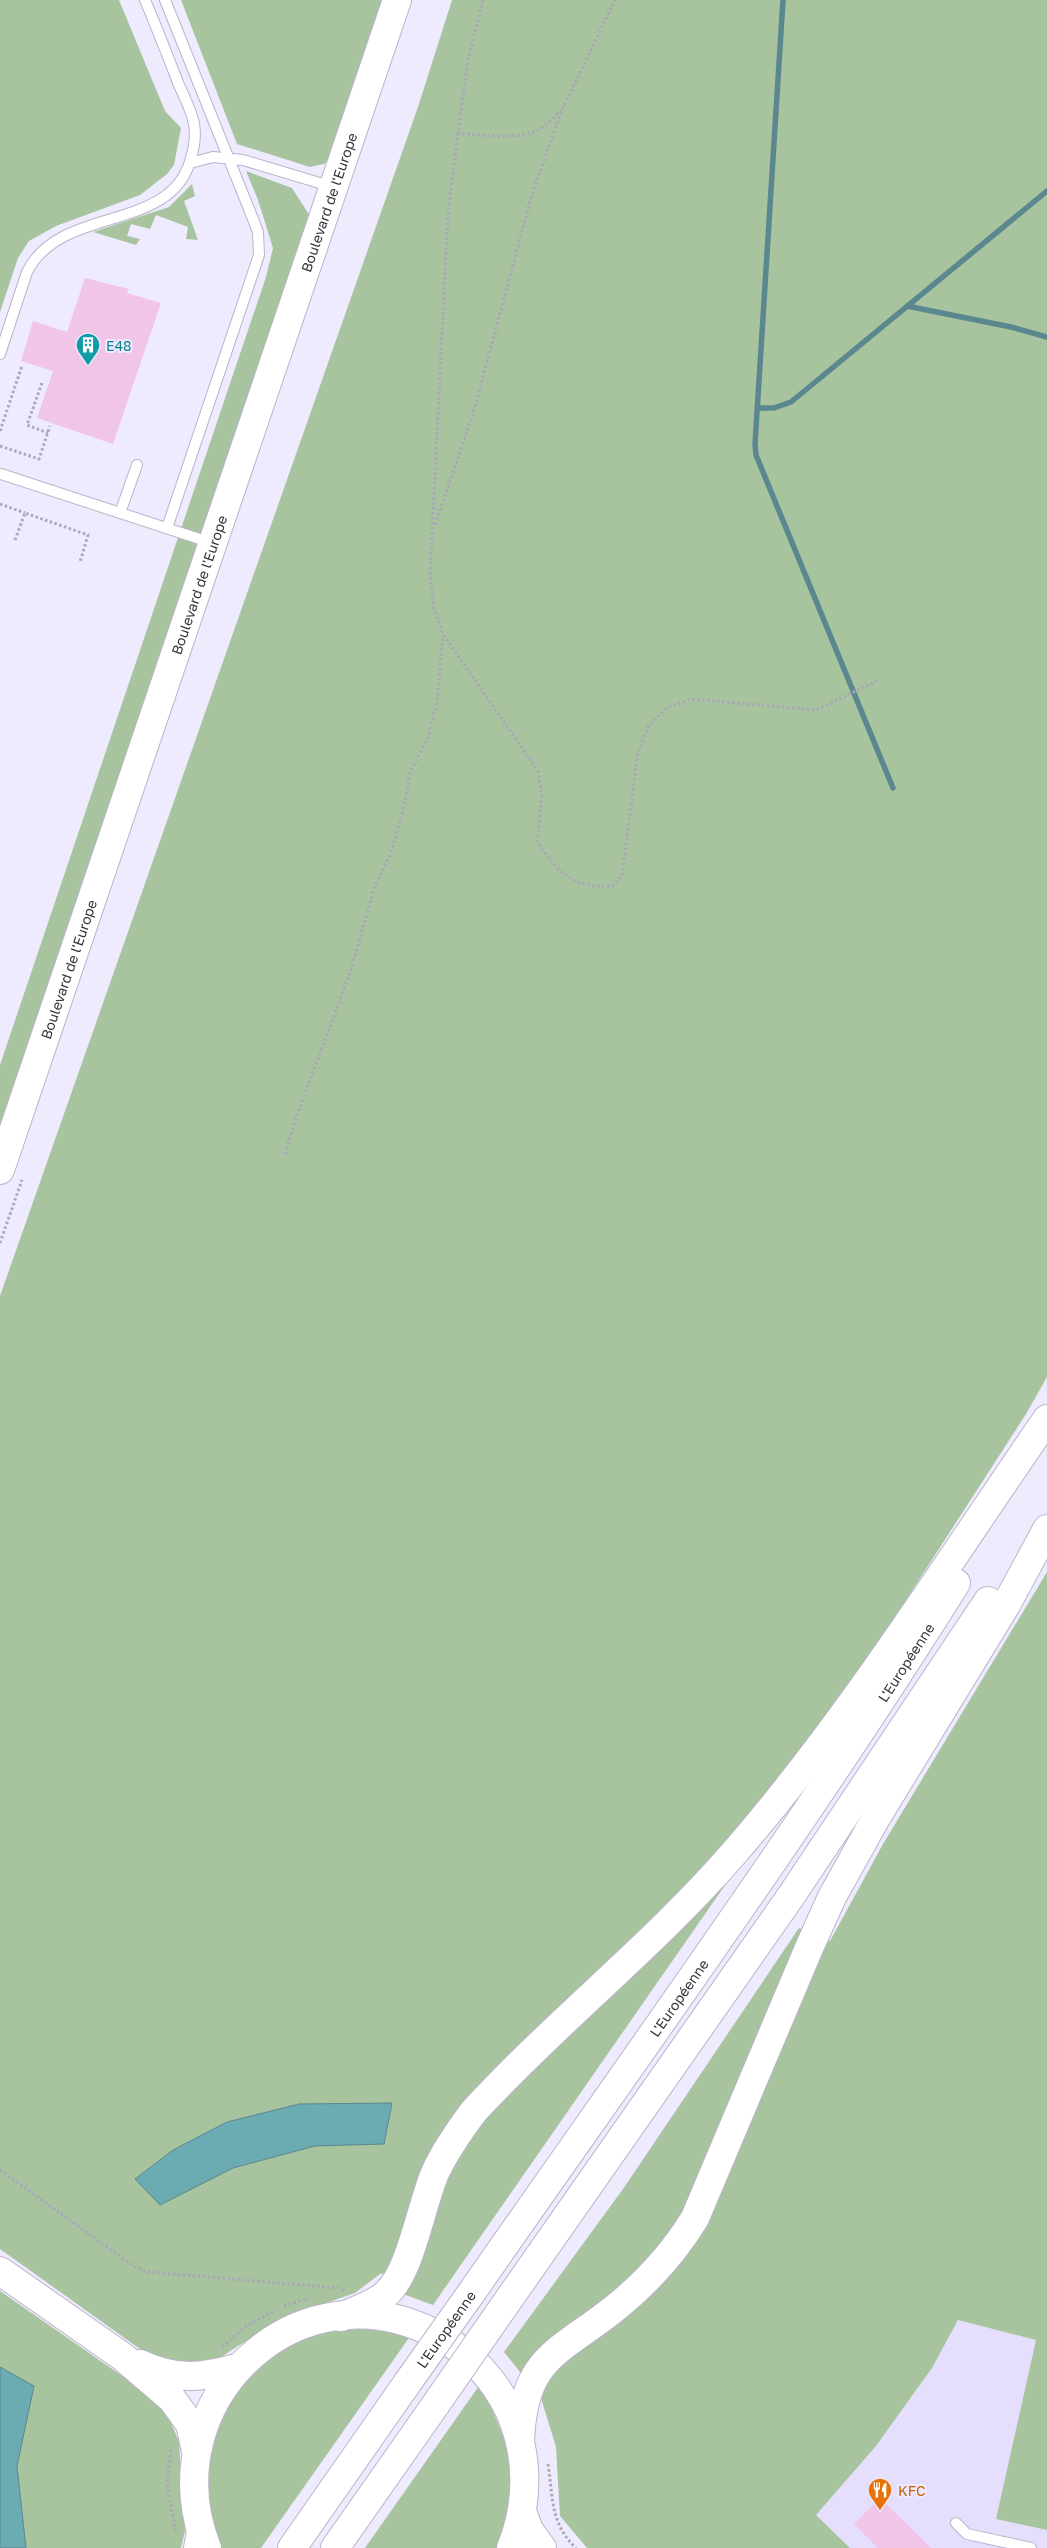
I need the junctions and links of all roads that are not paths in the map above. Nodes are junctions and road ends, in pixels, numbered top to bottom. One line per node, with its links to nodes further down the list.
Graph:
1 (145, 0): 5 (lane)
2 (165, 0): 4 (lane)
3 (397, 0): 6 (main road, Boulevard de l'Europe)
4 (228, 158): 5 (lane); 6 (lane); 11 (lane)
5 (190, 163): 7 (lane)
6 (334, 187): 12 (main road, Boulevard de l'Europe)
7 (0, 354)
8 (137, 465): 10 (lane)
9 (1, 474): 10 (lane)
10 (120, 513): 11 (lane)
11 (167, 528): 12 (lane)
12 (213, 543): 13 (main road, Boulevard de l'Europe)
13 (0, 1170)
14 (1047, 1419): 19 (main road)
15 (1047, 1435): 27 (main road, L'Européenne, bridge)
16 (1047, 1511): 28 (main road, bridge)
17 (1047, 1529): 22 (main road)
18 (0, 2271): 20 (main road)
19 (343, 2304): 21 (main road); 22 (main road)
20 (123, 2357): 21 (main road); 23 (main road)
21 (240, 2367): 23 (main road)
22 (520, 2442): 24 (main road)
23 (196, 2452): 26 (main road)
24 (522, 2512): 29 (main road); 30 (main road)
25 (956, 2523): 31 (lane)
26 (202, 2542)
27 (292, 2548)
28 (335, 2548)
29 (511, 2548)
30 (542, 2548)
31 (1032, 2548)

